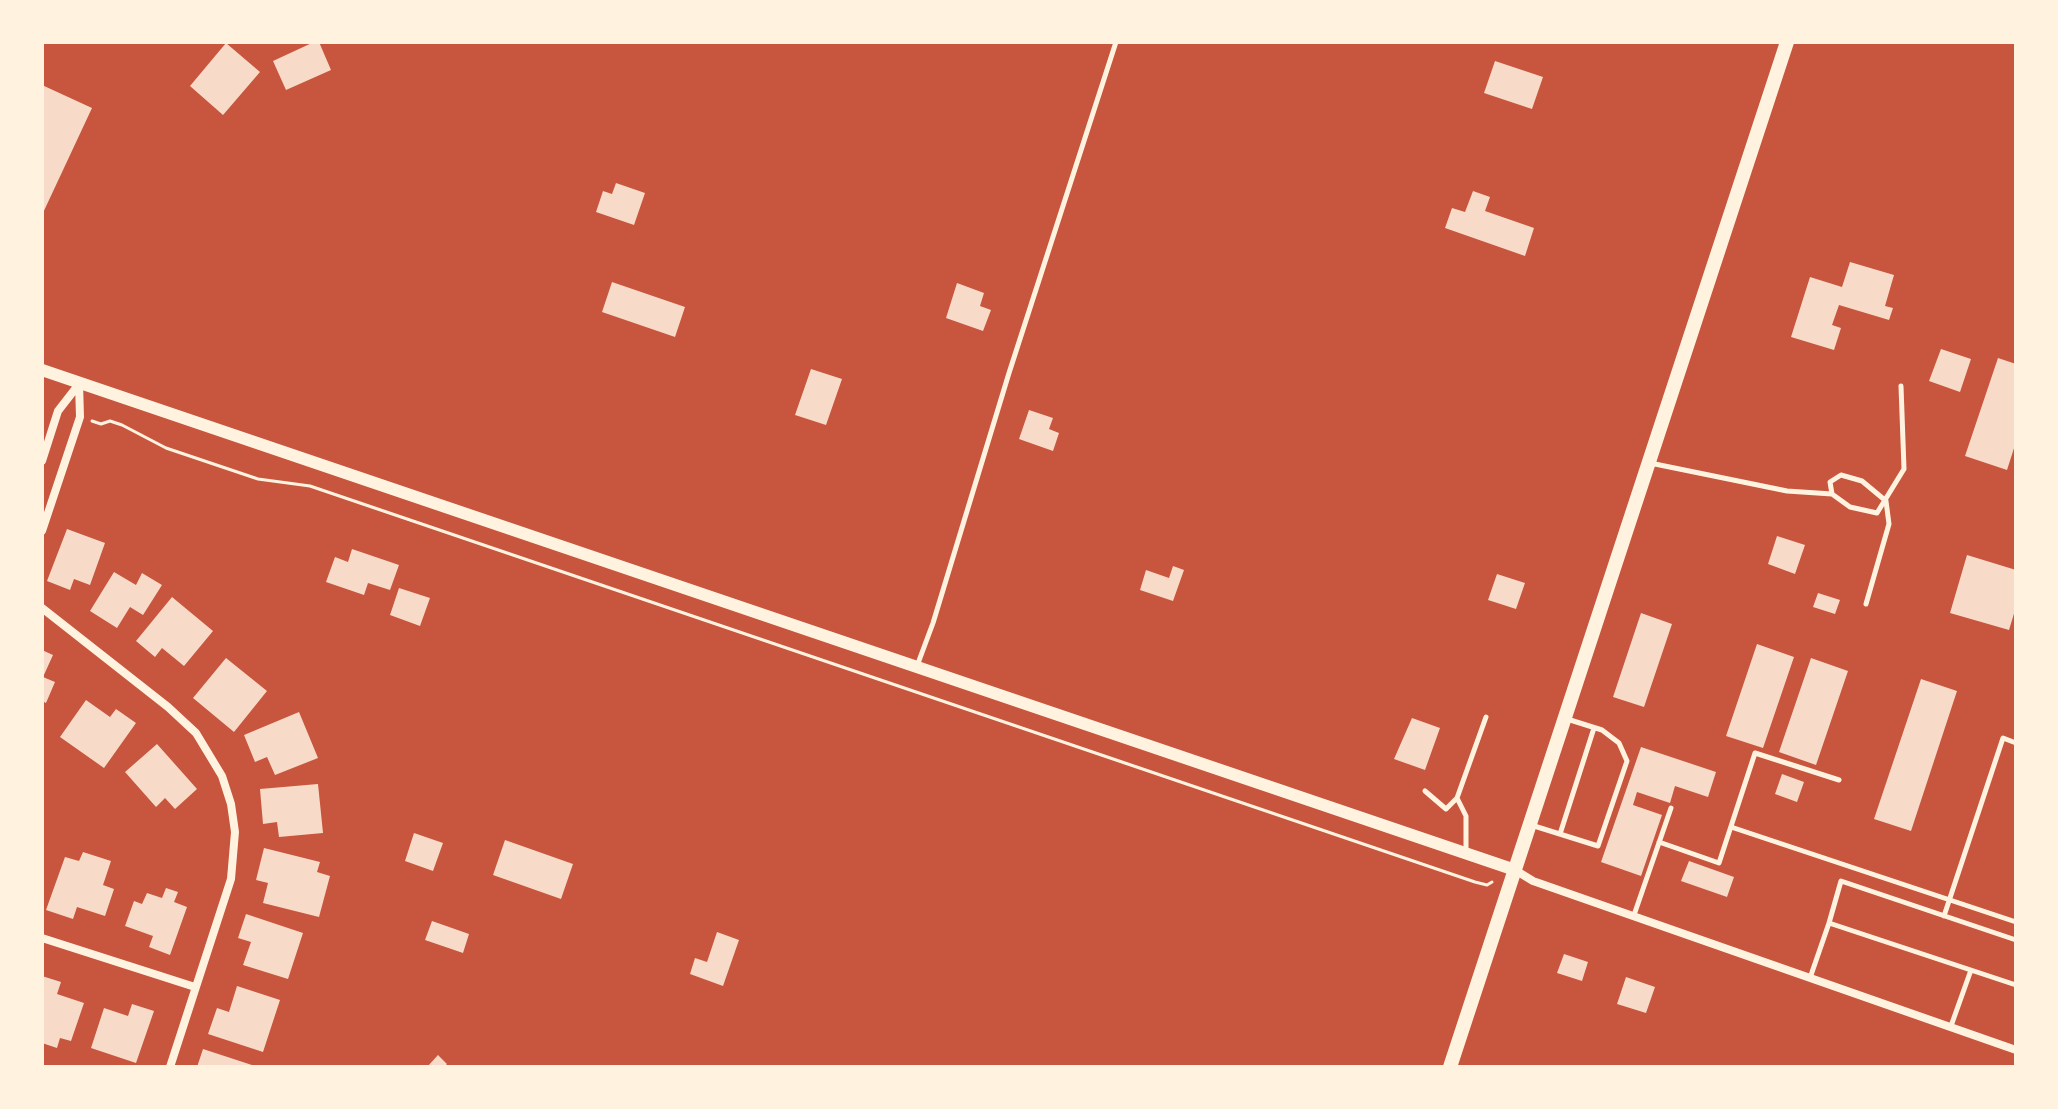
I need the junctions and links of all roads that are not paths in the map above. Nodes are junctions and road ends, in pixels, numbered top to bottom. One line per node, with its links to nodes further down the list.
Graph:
1 (1116, 42): 13 (lane)
2 (1787, 42): 7 (main road)
3 (42, 370): 4 (street)
4 (79, 383): 6 (street); 10 (street); 13 (street)
5 (1901, 386): 9 (lane)
6 (42, 461)
7 (1649, 463): 8 (lane); 15 (main road)
8 (1832, 494): 9 (lane); 9 (lane)
9 (1886, 501): 11 (lane)
10 (42, 531)
11 (1866, 604)
12 (42, 608): 38 (street)
13 (917, 667): 26 (street)
14 (1486, 717): 20 (lane)
15 (1565, 718): 16 (lane); 22 (main road)
16 (1594, 728): 24 (lane); 24 (lane)
17 (2016, 743): 28 (lane)
18 (1839, 780): 23 (lane)
19 (1425, 791): 20 (lane)
20 (1457, 798): 26 (lane)
21 (1671, 808): 25 (lane)
22 (1530, 825): 24 (lane); 27 (main road)
23 (1731, 827): 25 (lane); 28 (lane)
24 (1560, 834)
25 (1659, 842): 29 (lane)
26 (1466, 854): 27 (street)
27 (1515, 870): 29 (street); 42 (main road)
28 (1950, 899): 30 (lane); 31 (lane)
29 (1633, 916): 36 (street)
30 (1944, 916): 32 (lane); 34 (lane)
31 (2016, 922)
32 (1829, 923): 35 (lane); 36 (lane)
33 (42, 938): 38 (street)
34 (2016, 940)
35 (1971, 970): 37 (lane); 39 (lane)
36 (1810, 978): 39 (street)
37 (2016, 985)
38 (195, 987): 41 (street)
39 (1950, 1027): 40 (street)
40 (2016, 1050)
41 (170, 1067)
42 (1450, 1067)

